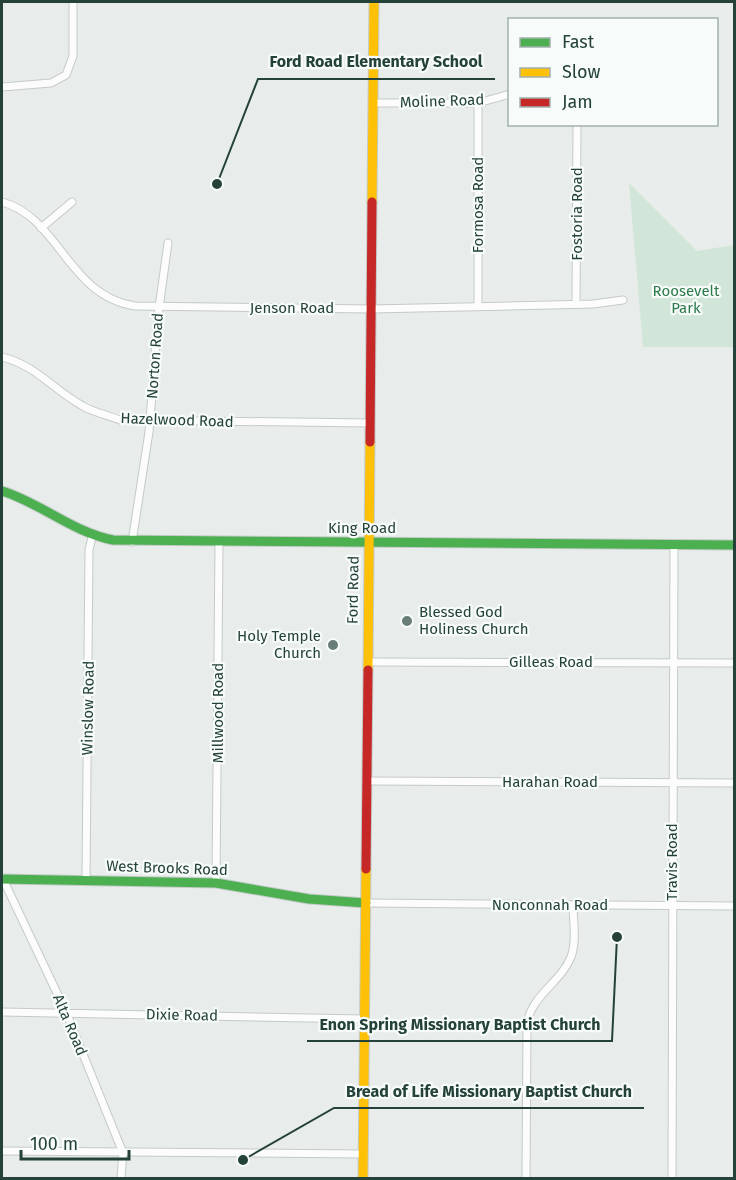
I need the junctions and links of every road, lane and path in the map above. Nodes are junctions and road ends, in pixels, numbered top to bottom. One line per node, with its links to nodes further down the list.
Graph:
1 (73, 2): 3 (street)
2 (374, 2): 5 (street, Ford Road)
3 (2, 87)
4 (508, 95): 6 (street, Moline Road)
5 (374, 103): 6 (street, Moline Road); 16 (street, Ford Road)
6 (478, 103): 14 (street, Formosa Road)
7 (577, 126): 13 (street, Fostoria Road)
8 (2, 202): 10 (street, Jenson Road)
9 (72, 202): 10 (street)
10 (41, 228): 15 (street, Jenson Road)
11 (168, 243): 15 (street, Norton Road)
12 (623, 300): 13 (street, Jenson Road)
13 (576, 304): 14 (street, Jenson Road)
14 (478, 306): 16 (street, Jenson Road)
15 (158, 307): 16 (street, Jenson Road); 18 (street, Norton Road)
16 (372, 309): 19 (street, Ford Road)
17 (2, 357): 18 (street, Hazelwood Road)
18 (150, 422): 19 (street, Hazelwood Road); 22 (street, Norton Road)
19 (370, 423): 24 (street, Ford Road)
20 (2, 491): 21 (street, King Road)
21 (92, 537): 22 (street, King Road); 34 (street, Winslow Road)
22 (132, 542): 23 (street, King Road)
23 (219, 542): 24 (street, King Road); 35 (street, Millwood Road)
24 (369, 543): 25 (street, King Road); 27 (street, Ford Road)
25 (674, 545): 26 (street, King Road); 28 (street, Travis Road)
26 (735, 545)
27 (367, 662): 28 (street, Gilleas Road); 30 (street, Ford Road)
28 (673, 663): 29 (street, Gilleas Road); 31 (street, Travis Road)
29 (735, 663)
30 (366, 781): 31 (street, Harahan Road); 36 (street, Ford Road)
31 (673, 783): 32 (street, Harahan Road); 38 (street, Travis Road)
32 (735, 783)
33 (2, 878): 34 (street, West Brooks Road); 41 (street, Alta Road)
34 (86, 880): 35 (street, West Brooks Road)
35 (216, 883): 36 (street, West Brooks Road)
36 (366, 903): 37 (street, Nonconnah Road); 42 (street, Ford Road)
37 (573, 905): 38 (street, Nonconnah Road); 48 (street)
38 (672, 906): 39 (street, Nonconnah Road); 49 (street, Travis Road)
39 (735, 906)
40 (2, 1012): 41 (street, Dixie Road)
41 (66, 1012): 42 (street, Dixie Road); 44 (street, Alta Road)
42 (363, 1019): 45 (street, Ford Road)
43 (2, 1151): 44 (street)
44 (123, 1153): 45 (street); 46 (street, Alta Road)
45 (362, 1154): 47 (street, Ford Road)
46 (122, 1179)
47 (363, 1179)
48 (526, 1179)
49 (672, 1179)

